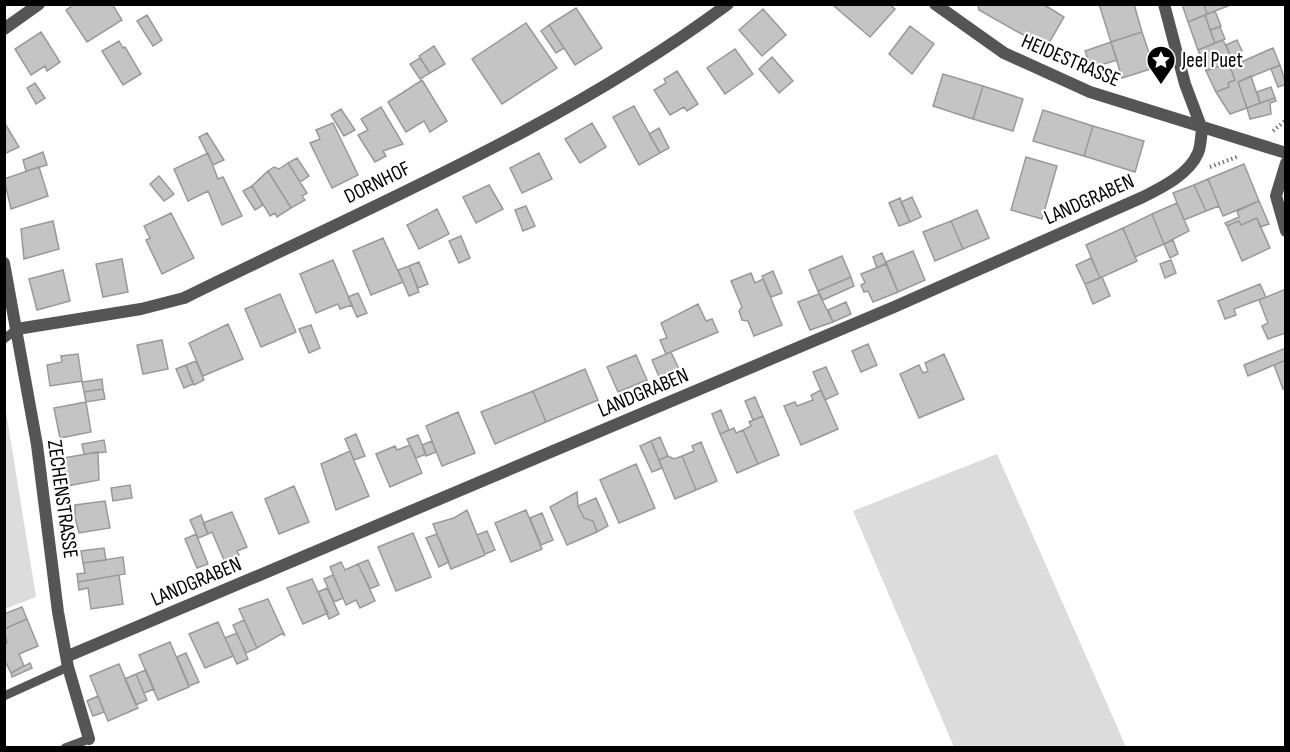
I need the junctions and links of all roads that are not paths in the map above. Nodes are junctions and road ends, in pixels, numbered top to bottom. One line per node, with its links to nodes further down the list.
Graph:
1 (39, 4): 5 (street)
2 (728, 4): 11 (street, DORNHOF)
3 (935, 4): 6 (street, HEIDESTRASSE)
4 (1164, 4): 6 (street)
5 (4, 29)
6 (1202, 129): 7 (street, HEIDESTRASSE); 13 (street, LANDGRABEN)
7 (1286, 153)
8 (1286, 163): 9 (street)
9 (1286, 231)
10 (4, 263): 11 (street, ZECHENSTRASSE)
11 (17, 329): 12 (lane); 13 (street, ZECHENSTRASSE)
12 (4, 339)
13 (68, 661): 14 (lane); 15 (street, ZECHENSTRASSE)
14 (4, 696)
15 (89, 739): 16 (lane)
16 (65, 747)

